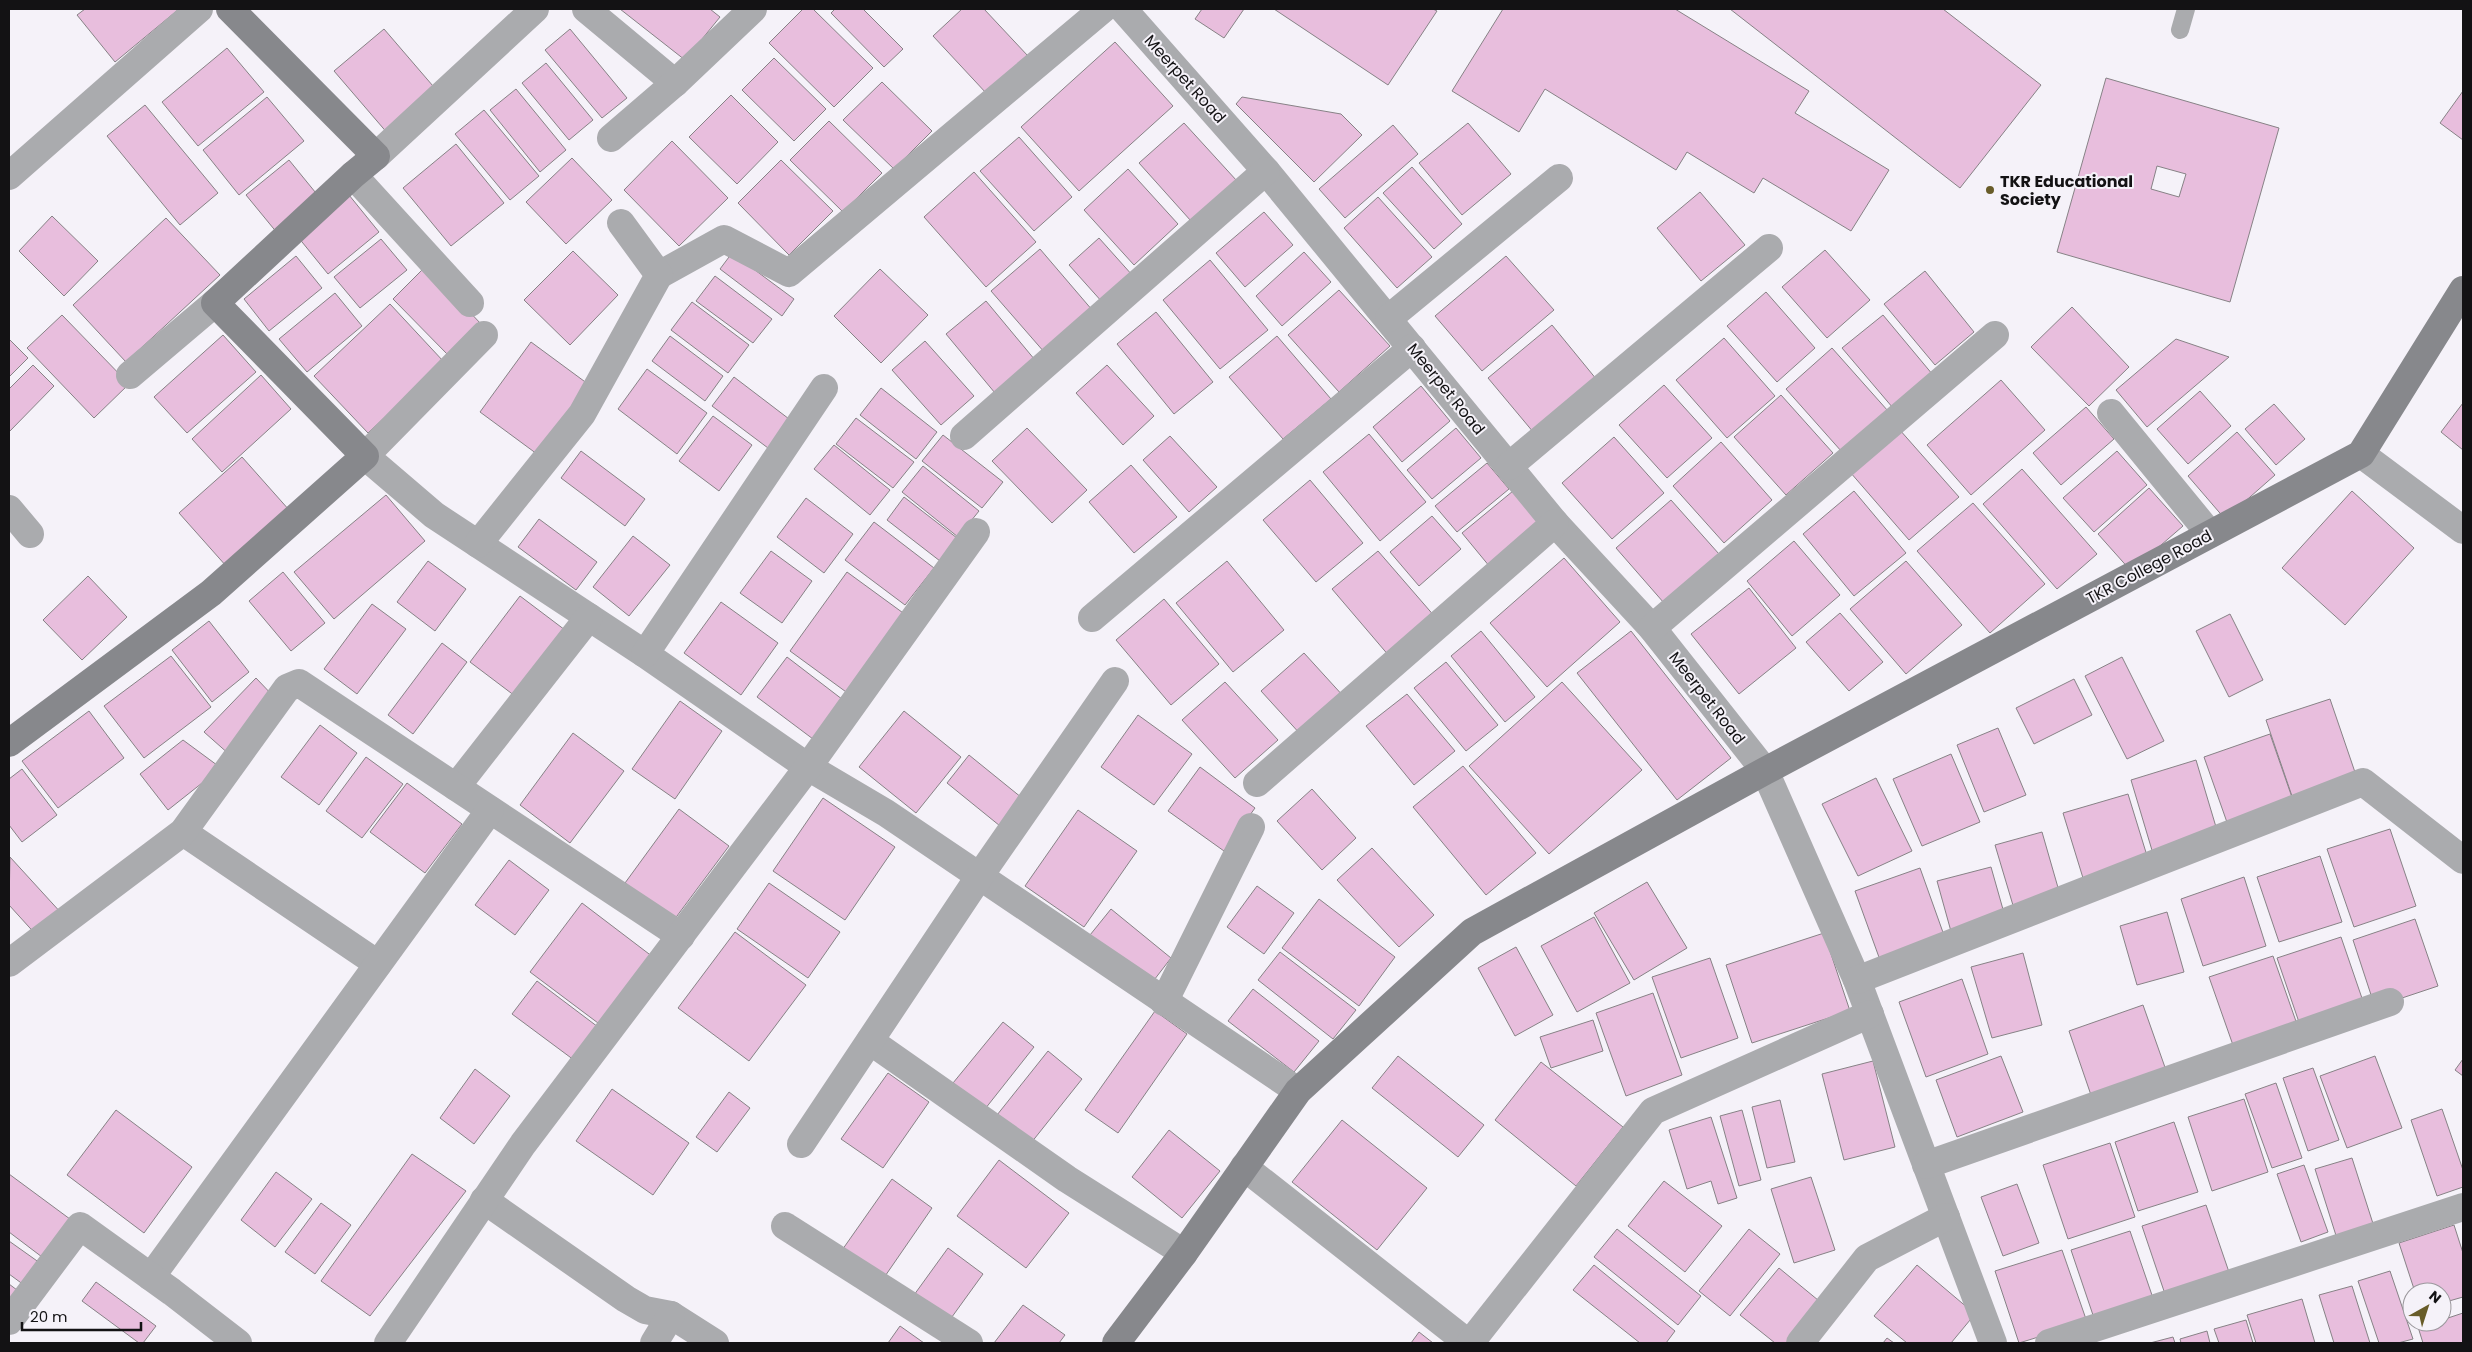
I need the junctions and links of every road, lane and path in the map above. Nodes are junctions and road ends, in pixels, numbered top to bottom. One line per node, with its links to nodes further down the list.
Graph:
1 (199, 9): 15 (street)
2 (230, 9): 12 (street)
3 (535, 9): 12 (street)
4 (586, 9): 10 (street)
5 (753, 9): 10 (street)
6 (1103, 9): 19 (street)
7 (1123, 9): 13 (street, Meerpet Road)
8 (2186, 9): 9 (lane)
9 (2180, 30)
10 (675, 83): 11 (street)
11 (611, 138)
12 (376, 156): 14 (street)
13 (1266, 171): 23 (street, Meerpet Road); 30 (street)
14 (353, 175): 21 (street); 22 (street)
15 (9, 176)
16 (1559, 178): 23 (street)
17 (621, 224): 19 (street)
18 (1769, 248): 33 (street)
19 (659, 275): 40 (street)
20 (2463, 290): 31 (street)
21 (215, 303): 27 (street); 32 (street)
22 (470, 303)
23 (1390, 318): 26 (street, Meerpet Road)
24 (484, 335): 32 (street)
25 (1995, 335): 43 (street)
26 (1412, 348): 33 (street, Meerpet Road); 42 (street)
27 (130, 375)
28 (824, 388): 44 (street)
29 (2111, 413): 39 (street)
30 (964, 436)
31 (2361, 454): 36 (street); 39 (street, TKR College Road)
32 (365, 456): 40 (street); 46 (street)
33 (1509, 466): 35 (street, Meerpet Road)
34 (9, 509): 38 (street)
35 (1555, 523): 43 (street, Meerpet Road); 49 (street)
36 (2463, 530)
37 (976, 532): 47 (street)
38 (30, 534)
39 (2210, 534): 48 (street, TKR College Road)
40 (478, 544): 41 (street)
41 (589, 618): 44 (street); 50 (street)
42 (1092, 618)
43 (1652, 628): 48 (street, Meerpet Road)
44 (645, 654): 47 (street)
45 (1115, 681): 55 (street)
46 (9, 743)
47 (808, 767): 55 (street); 56 (street)
48 (1765, 771): 59 (street, Meerpet Road); 64 (street, TKR College Road)
49 (1257, 783)
50 (456, 787): 51 (street); 53 (street)
51 (490, 810): 56 (street); 58 (street)
52 (1251, 827): 60 (street)
53 (183, 832): 57 (street); 58 (street)
54 (2463, 860): 59 (street)
55 (979, 877): 60 (street); 63 (street)
56 (681, 936): 68 (street)
57 (9, 963)
58 (378, 964): 73 (street)
59 (1857, 980): 62 (street, Meerpet Road)
60 (1164, 1002): 64 (street)
61 (2390, 1002): 66 (street)
62 (1870, 1014): 66 (street, Meerpet Road); 82 (street)
63 (870, 1040): 65 (street); 72 (street)
64 (1298, 1091): 67 (street, TKR College Road)
65 (800, 1144)
66 (1926, 1165): 70 (street, Meerpet Road)
67 (1244, 1167): 72 (street, TKR College Road); 82 (street)
68 (484, 1200): 74 (street); 77 (street)
69 (2463, 1207): 85 (street)
70 (1946, 1217): 83 (street); 84 (street, Meerpet Road)
71 (786, 1226): 80 (street)
72 (1184, 1253): 81 (street, TKR College Road)
73 (151, 1277): 75 (street); 76 (street)
74 (672, 1316): 78 (street); 79 (street)
75 (9, 1321)
76 (238, 1343)
77 (388, 1343)
78 (654, 1343)
79 (715, 1343)
80 (969, 1343)
81 (1116, 1343)
82 (1469, 1343)
83 (1800, 1343)
84 (1993, 1343)
85 (2049, 1343)

